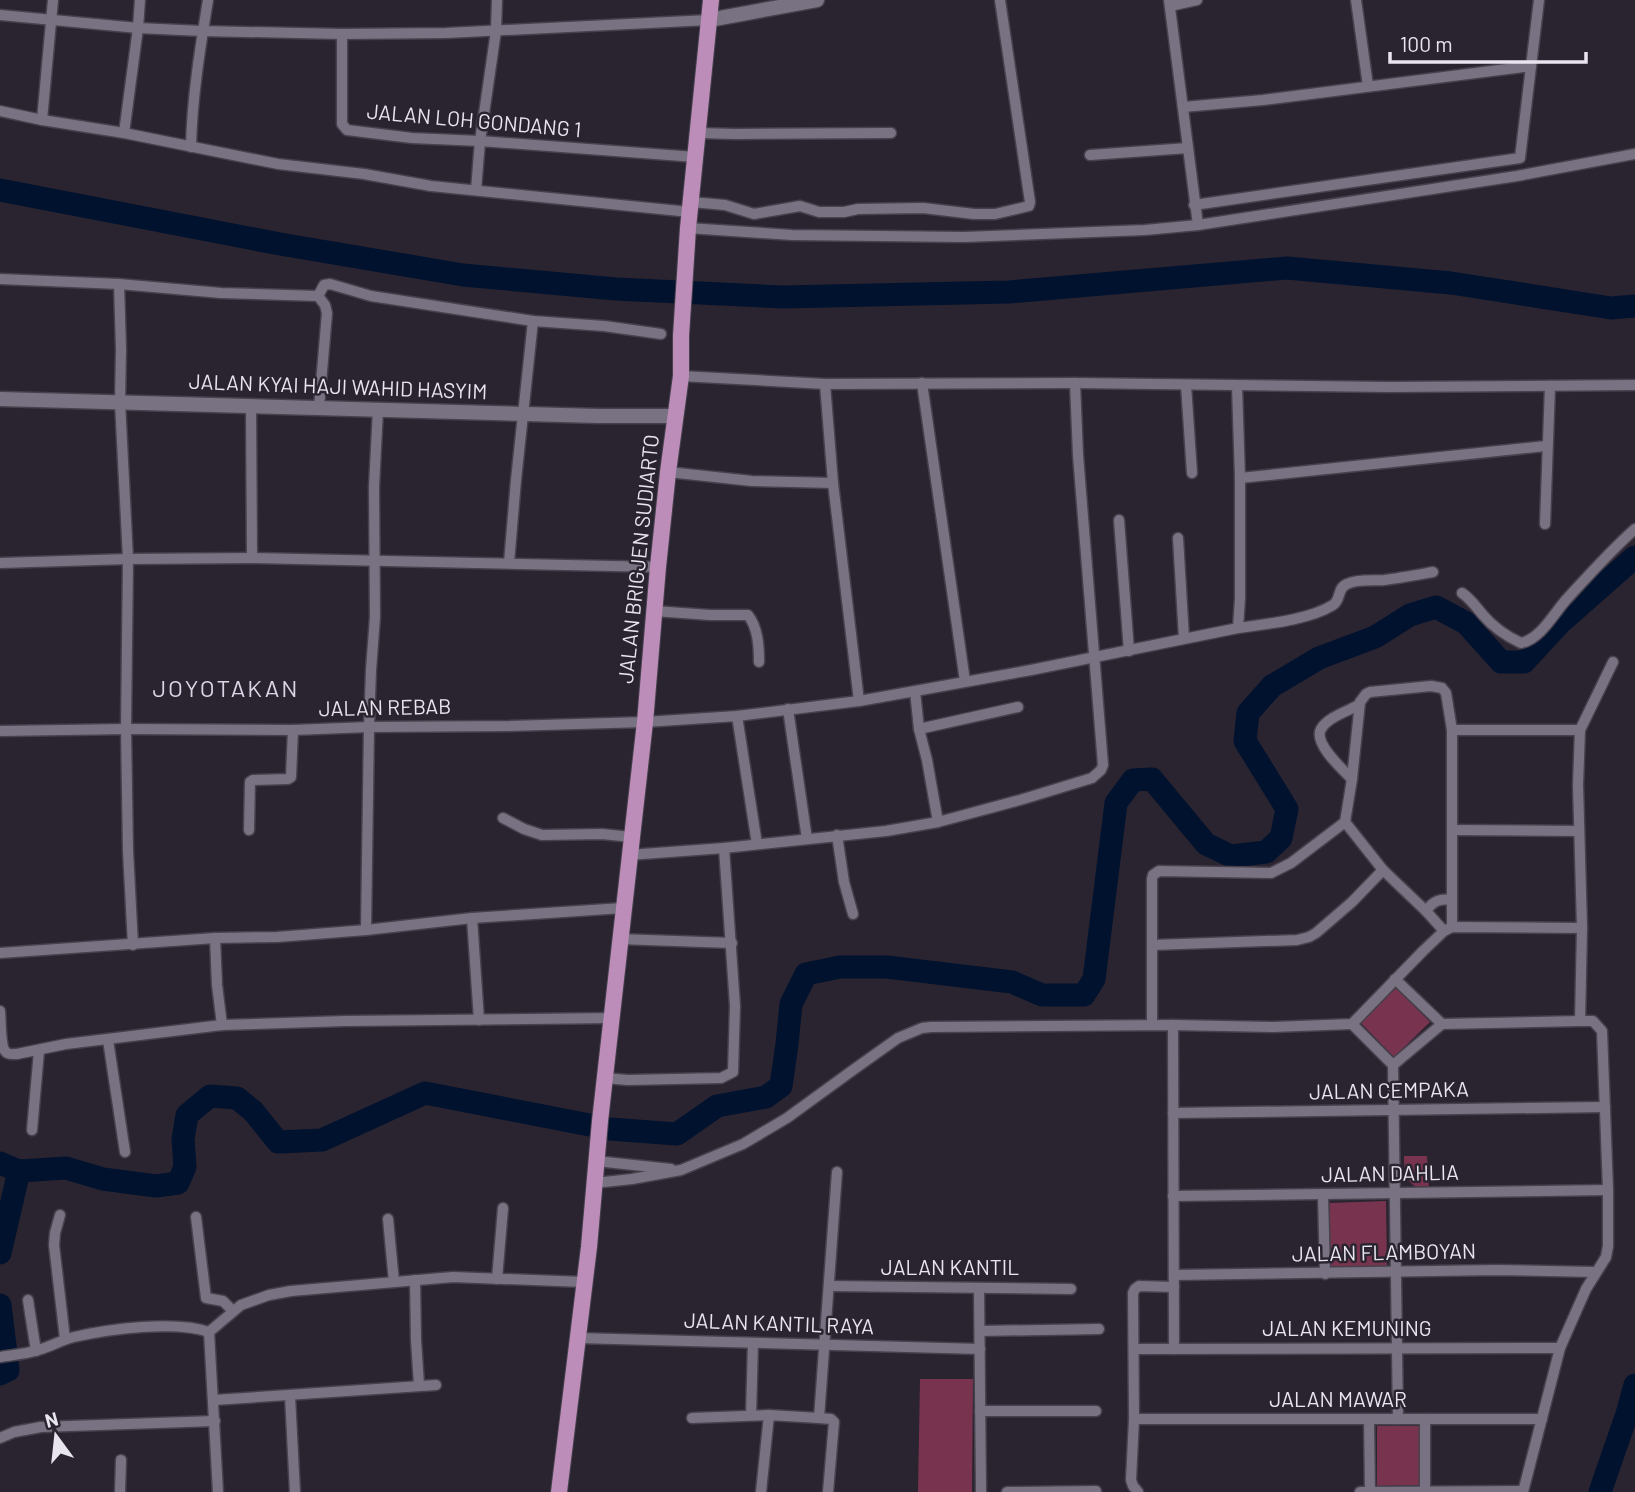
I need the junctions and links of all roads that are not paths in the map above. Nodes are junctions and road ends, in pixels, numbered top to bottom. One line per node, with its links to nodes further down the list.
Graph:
1 (53, 0): 13 (street)
2 (140, 0): 15 (street)
3 (208, 0): 16 (street)
4 (497, 0): 17 (street)
5 (711, 0): 14 (main road, JALAN BRIGJEN SUDIARTO)
6 (817, 0): 14 (main road)
7 (1000, 0): 35 (street)
8 (1197, 0): 11 (street)
9 (1356, 0): 20 (street)
10 (1539, 0): 19 (street)
11 (1169, 3): 21 (street)
12 (0, 15): 13 (street)
13 (51, 19): 15 (street); 23 (street)
14 (709, 20): 17 (street); 25 (main road, JALAN BRIGJEN SUDIARTO)
15 (138, 27): 16 (street); 24 (street)
16 (202, 31): 18 (street); 28 (street)
17 (496, 31): 18 (street); 27 (street)
18 (342, 34): 27 (street, JALAN LOH GONDANG 1)
19 (1531, 66): 20 (street); 34 (street)
20 (1368, 86): 21 (street)
21 (1183, 107): 29 (street)
22 (0, 111): 23 (street)
23 (42, 120): 24 (street)
24 (124, 133): 28 (street)
25 (699, 133): 26 (street); 32 (main road, JALAN BRIGJEN SUDIARTO)
26 (891, 133)
27 (480, 141): 32 (street, JALAN LOH GONDANG 1); 33 (street)
28 (191, 148): 33 (street)
29 (1188, 148): 31 (street); 34 (street)
30 (1635, 154): 36 (street)
31 (1090, 155)
32 (695, 157): 35 (main road, JALAN BRIGJEN SUDIARTO)
33 (476, 190): 35 (street)
34 (1194, 205): 36 (street)
35 (689, 214): 36 (street); 42 (main road, JALAN BRIGJEN SUDIARTO)
36 (1198, 225)
37 (0, 279): 38 (street)
38 (119, 284): 39 (street); 51 (street)
39 (318, 296): 40 (street); 53 (street)
40 (533, 321): 41 (street); 55 (street)
41 (661, 334)
42 (681, 376): 45 (street); 56 (main road, JALAN BRIGJEN SUDIARTO)
43 (922, 383): 44 (street); 45 (street); 81 (street)
44 (1075, 383): 47 (street); 78 (street)
45 (825, 384): 61 (street)
46 (1635, 384): 49 (street)
47 (1186, 385): 48 (street); 59 (street)
48 (1237, 386): 49 (street); 60 (street)
49 (1550, 386): 57 (street)
50 (0, 399): 51 (main road, JALAN KYAI HAJI WAHID HASYIM)
51 (120, 402): 52 (main road, JALAN KYAI HAJI WAHID HASYIM); 67 (street)
52 (251, 406): 53 (main road, JALAN KYAI HAJI WAHID HASYIM); 66 (street)
53 (319, 407): 54 (main road, JALAN KYAI HAJI WAHID HASYIM)
54 (378, 410): 55 (main road, JALAN KYAI HAJI WAHID HASYIM); 68 (street)
55 (522, 414): 56 (main road, JALAN KYAI HAJI WAHID HASYIM); 70 (street)
56 (675, 416): 58 (main road, JALAN BRIGJEN SUDIARTO)
57 (1546, 446): 60 (street); 63 (street)
58 (668, 472): 61 (street); 71 (main road, JALAN BRIGJEN SUDIARTO)
59 (1192, 473)
60 (1240, 478): 75 (street)
61 (833, 483): 83 (street)
62 (1119, 520): 77 (street)
63 (1545, 524)
64 (1635, 528): 73 (street)
65 (1178, 538): 76 (street)
66 (251, 558): 67 (street); 68 (street)
67 (128, 559): 69 (street); 90 (street)
68 (375, 561): 70 (street); 89 (street)
69 (0, 563)
70 (509, 563): 71 (street)
71 (658, 567): 74 (main road, JALAN BRIGJEN SUDIARTO)
72 (1433, 572): 75 (street, JALAN REBAB)
73 (1462, 593)
74 (654, 611): 79 (street); 88 (main road, JALAN BRIGJEN SUDIARTO)
75 (1238, 628): 76 (street, JALAN REBAB)
76 (1184, 638): 77 (street, JALAN REBAB)
77 (1129, 651): 78 (street, JALAN REBAB)
78 (1094, 657): 81 (street, JALAN REBAB); 98 (street)
79 (760, 662)
80 (1613, 663): 94 (street)
81 (965, 681): 82 (street, JALAN REBAB)
82 (915, 691): 83 (street, JALAN REBAB); 91 (street)
83 (859, 701): 86 (street, JALAN REBAB)
84 (1359, 705): 93 (street); 96 (street); 96 (street)
85 (1018, 707): 91 (street)
86 (788, 709): 87 (street, JALAN REBAB); 105 (street)
87 (737, 716): 88 (street, JALAN REBAB); 106 (street)
88 (645, 722): 89 (street, JALAN REBAB); 104 (main road, JALAN BRIGJEN SUDIARTO)
89 (369, 727): 92 (street, JALAN REBAB); 117 (street)
90 (126, 729): 92 (street, JALAN REBAB); 95 (street, JALAN REBAB); 121 (street)
91 (919, 729): 98 (street)
92 (293, 730): 100 (street)
93 (1452, 730): 94 (street); 101 (street)
94 (1580, 730): 102 (street)
95 (0, 731)
96 (1352, 779): 99 (street)
97 (503, 818): 104 (street)
98 (938, 822): 103 (street)
99 (1345, 822): 109 (street); 122 (street)
100 (249, 830)
101 (1452, 830): 102 (street); 110 (street)
102 (1579, 831): 115 (street)
103 (837, 835): 105 (street); 113 (street)
104 (631, 837): 108 (main road, JALAN BRIGJEN SUDIARTO)
105 (807, 839): 106 (street)
106 (757, 844): 107 (street)
107 (724, 848): 108 (street); 120 (street)
108 (629, 855): 111 (main road, JALAN BRIGJEN SUDIARTO)
109 (1383, 870): 112 (street); 122 (street)
110 (1452, 900): 112 (street); 116 (street)
111 (623, 908): 114 (street); 119 (main road, JALAN BRIGJEN SUDIARTO)
112 (1426, 912): 116 (street)
113 (853, 914)
114 (472, 918): 117 (street); 127 (street)
115 (1582, 928): 116 (street); 128 (street)
116 (1448, 929): 124 (street)
117 (366, 930): 118 (street)
118 (215, 938): 121 (street); 131 (street)
119 (619, 939): 120 (street); 126 (main road, JALAN BRIGJEN SUDIARTO)
120 (732, 943): 137 (street)
121 (133, 945): 123 (street)
122 (1153, 945): 132 (street)
123 (0, 953)
124 (1395, 979): 129 (street); 130 (street)
125 (0, 1011): 135 (street)
126 (612, 1018): 127 (street); 137 (main road, JALAN BRIGJEN SUDIARTO)
127 (479, 1020): 131 (street)
128 (1580, 1020): 130 (street); 138 (street)
129 (1352, 1024): 133 (street); 136 (street)
130 (1442, 1024): 136 (street)
131 (222, 1025): 134 (street)
132 (1152, 1025): 133 (street); 144 (street)
133 (1173, 1025): 140 (street)
134 (108, 1040): 135 (street); 142 (street)
135 (39, 1051): 141 (street)
136 (1393, 1065): 139 (street)
137 (604, 1078): 143 (main road, JALAN BRIGJEN SUDIARTO)
138 (1605, 1107): 139 (street, JALAN CEMPAKA); 147 (street)
139 (1394, 1110): 140 (street, JALAN CEMPAKA); 148 (street)
140 (1173, 1113): 150 (street)
141 (32, 1130)
142 (124, 1152)
143 (597, 1152): 144 (street); 146 (main road, JALAN BRIGJEN SUDIARTO)
144 (681, 1170): 146 (street)
145 (837, 1172): 163 (street)
146 (595, 1183): 162 (main road, JALAN BRIGJEN SUDIARTO)
147 (1608, 1190): 148 (street, JALAN DAHLIA); 155 (street)
148 (1395, 1194): 149 (street, JALAN DAHLIA); 156 (street)
149 (1323, 1195): 150 (street, JALAN DAHLIA); 157 (street)
150 (1174, 1196): 160 (street)
151 (503, 1208): 158 (street)
152 (60, 1215): 172 (street)
153 (196, 1217): 167 (street)
154 (388, 1219): 161 (street)
155 (1596, 1272): 156 (street, JALAN FLAMBOYAN); 176 (street)
156 (1396, 1273): 157 (street, JALAN FLAMBOYAN); 175 (street)
157 (1325, 1274): 160 (street, JALAN FLAMBOYAN)
158 (497, 1279): 159 (street); 162 (street)
159 (415, 1280): 161 (street); 182 (street)
160 (1174, 1281): 178 (street, JALAN FLAMBOYAN); 179 (street)
161 (394, 1282): 167 (street)
162 (584, 1282): 171 (main road, JALAN BRIGJEN SUDIARTO)
163 (829, 1286): 164 (street, JALAN KANTIL); 174 (street)
164 (979, 1288): 165 (street, JALAN KANTIL); 169 (street)
165 (1071, 1289)
166 (29, 1300): 180 (street)
167 (233, 1311): 170 (street)
168 (1099, 1329): 169 (street)
169 (980, 1331): 177 (street)
170 (209, 1332): 172 (street); 185 (street)
171 (577, 1338): 173 (street, JALAN KANTIL RAYA); 207 (main road, JALAN BRIGJEN SUDIARTO)
172 (65, 1339): 180 (street)
173 (753, 1343): 174 (street, JALAN KANTIL RAYA); 188 (street)
174 (825, 1345): 177 (street, JALAN KANTIL RAYA); 191 (street)
175 (1397, 1348): 176 (street, JALAN KEMUNING); 179 (street, JALAN KEMUNING); 194 (street)
176 (1560, 1348): 196 (street)
177 (980, 1349): 186 (street)
178 (1134, 1349): 179 (street, JALAN KEMUNING); 192 (street)
179 (1174, 1349)
180 (34, 1351): 181 (street)
181 (0, 1357)
182 (419, 1385): 183 (street); 184 (street)
183 (436, 1385)
184 (290, 1396): 185 (street); 206 (street)
185 (214, 1400): 197 (street)
186 (980, 1411): 187 (street); 210 (street)
187 (1096, 1411)
188 (751, 1415): 189 (street); 190 (street)
189 (769, 1415): 191 (street); 208 (street)
190 (692, 1418)
191 (819, 1418): 209 (street)
192 (1134, 1419): 193 (street, JALAN MAWAR); 201 (street)
193 (1369, 1419): 194 (street, JALAN MAWAR); 213 (street)
194 (1398, 1419): 195 (street, JALAN MAWAR)
195 (1425, 1419): 196 (street, JALAN MAWAR); 202 (street)
196 (1542, 1419): 203 (street)
197 (215, 1421): 198 (street); 205 (street)
198 (0, 1438)
199 (121, 1460): 204 (street)
200 (1096, 1491): 211 (street)
201 (1137, 1491)
202 (1425, 1491): 203 (street); 213 (street)
203 (1522, 1491)
204 (120, 1492)
205 (218, 1492)
206 (295, 1492)
207 (559, 1492)
208 (761, 1492)
209 (828, 1492)
210 (981, 1492)
211 (1007, 1492)
212 (1360, 1492): 213 (street)
213 (1370, 1492)

